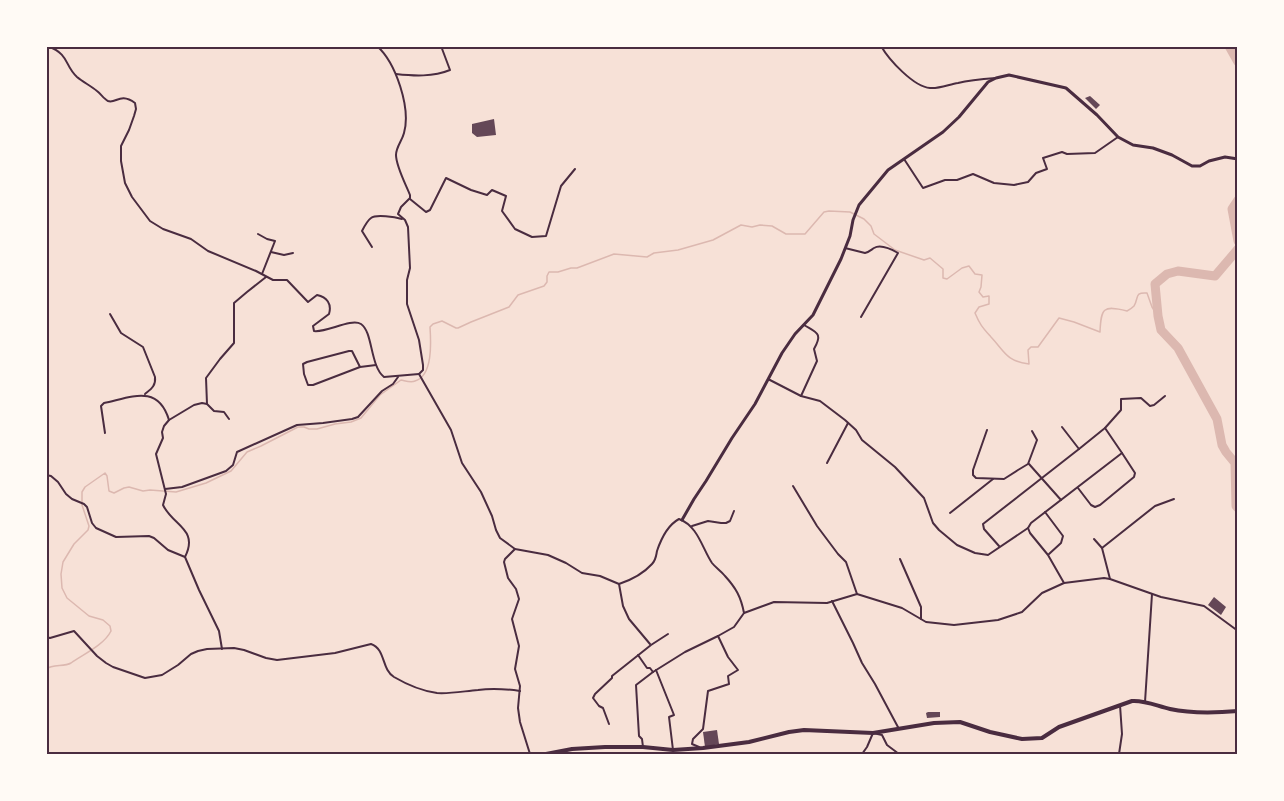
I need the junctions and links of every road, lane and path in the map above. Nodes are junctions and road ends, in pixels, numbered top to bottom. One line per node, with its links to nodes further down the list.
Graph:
1 (48, 46): 18 (street)
2 (377, 46): 5 (street)
3 (441, 46): 5 (street)
4 (881, 46): 6 (street)
5 (396, 74): 11 (street)
6 (996, 78): 7 (street); 8 (street)
7 (1118, 137): 8 (street); 9 (street)
8 (904, 159): 15 (street)
9 (1238, 159)
10 (575, 168): 11 (street)
11 (409, 199): 12 (street)
12 (405, 220): 14 (street); 25 (street)
13 (258, 234): 16 (street)
14 (372, 247)
15 (845, 248): 21 (street); 22 (street)
16 (271, 252): 17 (street); 18 (street)
17 (293, 253)
18 (262, 274): 19 (street)
19 (267, 277): 23 (street); 31 (street)
20 (110, 314): 28 (street)
21 (861, 317)
22 (804, 325): 27 (street); 29 (street)
23 (376, 364): 24 (street); 26 (street)
24 (360, 367): 24 (street)
25 (420, 375): 26 (street); 61 (street)
26 (398, 377): 49 (street)
27 (768, 379): 29 (street); 55 (street)
28 (145, 394): 33 (street); 39 (street)
29 (801, 396): 34 (street)
30 (1165, 396): 36 (street)
31 (207, 404): 32 (street); 33 (street)
32 (229, 419)
33 (169, 420): 49 (street)
34 (848, 423): 42 (street); 59 (street)
35 (1062, 427): 40 (street)
36 (1105, 428): 40 (street); 41 (street)
37 (987, 430): 46 (street)
38 (1032, 431): 43 (street)
39 (105, 433)
40 (1079, 449): 45 (street)
41 (1122, 453): 48 (street); 48 (street)
42 (827, 463)
43 (1028, 464): 45 (street); 46 (street)
44 (46, 475): 63 (street)
45 (1041, 478): 51 (street); 59 (street)
46 (993, 479): 54 (street)
47 (793, 486): 68 (street)
48 (1077, 488): 51 (street)
49 (165, 489): 63 (street)
50 (1174, 499): 60 (street)
51 (1061, 500): 53 (street)
52 (734, 511): 56 (street)
53 (1045, 512): 57 (street); 62 (street)
54 (950, 513)
55 (682, 520): 56 (street); 67 (street)
56 (690, 527): 71 (street)
57 (1028, 528): 59 (street); 62 (street)
58 (1094, 539): 60 (street)
59 (1000, 547)
60 (1102, 548): 65 (street)
61 (515, 549): 67 (street); 81 (street)
62 (1048, 555): 66 (street)
63 (185, 557): 78 (street)
64 (900, 559): 72 (street)
65 (1110, 579): 66 (street); 69 (street)
66 (1064, 583): 72 (street)
67 (619, 584): 77 (street)
68 (857, 594): 70 (street); 72 (street)
69 (1152, 594): 73 (street); 82 (street)
70 (832, 601): 71 (street); 86 (street)
71 (744, 613): 75 (street)
72 (921, 620)
73 (1238, 631)
74 (668, 634): 77 (street)
75 (718, 636): 80 (street); 89 (street)
76 (46, 637): 78 (street)
77 (651, 645): 79 (street)
78 (222, 649): 81 (street)
79 (638, 655): 80 (street); 85 (street)
80 (654, 671): 88 (street); 90 (street)
81 (520, 691): 91 (street)
82 (1145, 702): 83 (main road); 84 (main road)
83 (1120, 705): 86 (main road); 96 (street)
84 (1238, 711)
85 (609, 724)
86 (899, 729): 87 (main road)
87 (873, 734): 89 (main road); 94 (street); 95 (street)
88 (643, 747): 90 (main road); 92 (main road)
89 (703, 748): 90 (main road); 93 (street)
90 (675, 751)
91 (530, 754)
92 (546, 754)
93 (705, 754)
94 (862, 754)
95 (899, 754)
96 (1119, 754)

